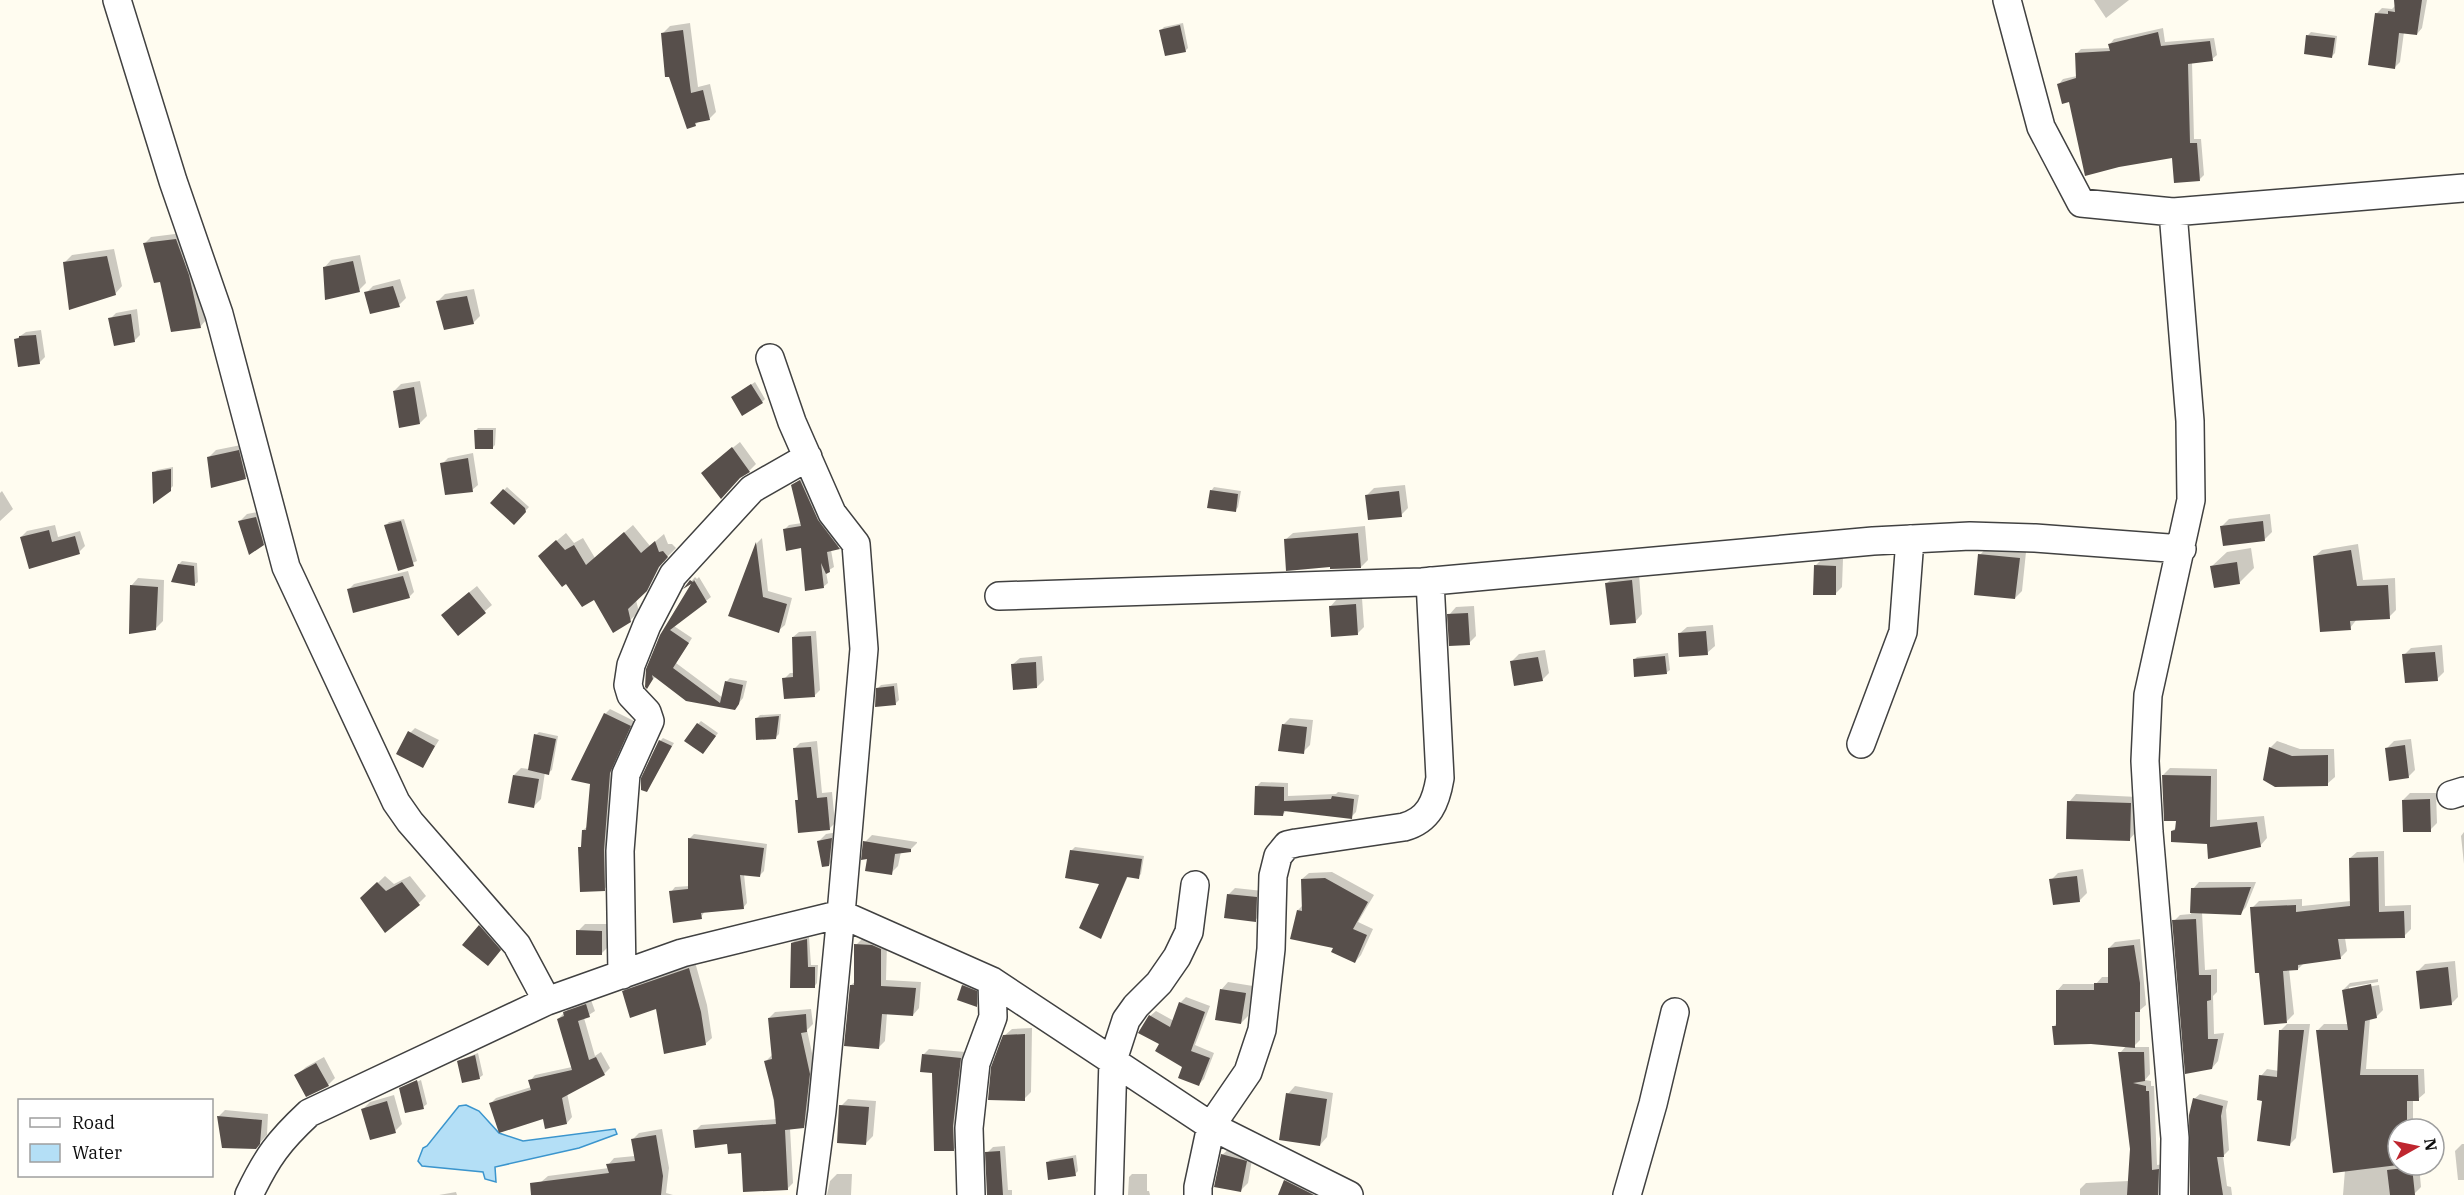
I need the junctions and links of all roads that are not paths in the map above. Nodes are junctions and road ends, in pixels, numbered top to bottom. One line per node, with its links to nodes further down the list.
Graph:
1 (117, 0): 16 (street)
2 (2007, 0): 4 (street)
3 (2464, 188): 4 (street)
4 (2174, 212): 8 (street)
5 (771, 358): 6 (street)
6 (808, 457): 13 (street); 14 (street)
7 (1910, 539): 8 (street); 9 (street); 11 (street)
8 (2181, 549): 27 (street)
9 (1430, 581): 10 (street); 19 (street)
10 (999, 596)
11 (1862, 744)
12 (1195, 885): 18 (street)
13 (841, 914): 14 (street); 15 (street); 21 (street)
14 (622, 975): 16 (street)
15 (992, 981): 18 (street); 22 (street)
16 (547, 1001): 20 (street)
17 (1675, 1012): 26 (street)
18 (1113, 1060): 19 (street); 23 (street)
19 (1211, 1126): 24 (street); 25 (street)
20 (249, 1195)
21 (811, 1195)
22 (971, 1195)
23 (1109, 1195)
24 (1198, 1195)
25 (1349, 1195)
26 (1627, 1195)
27 (2174, 1195)

